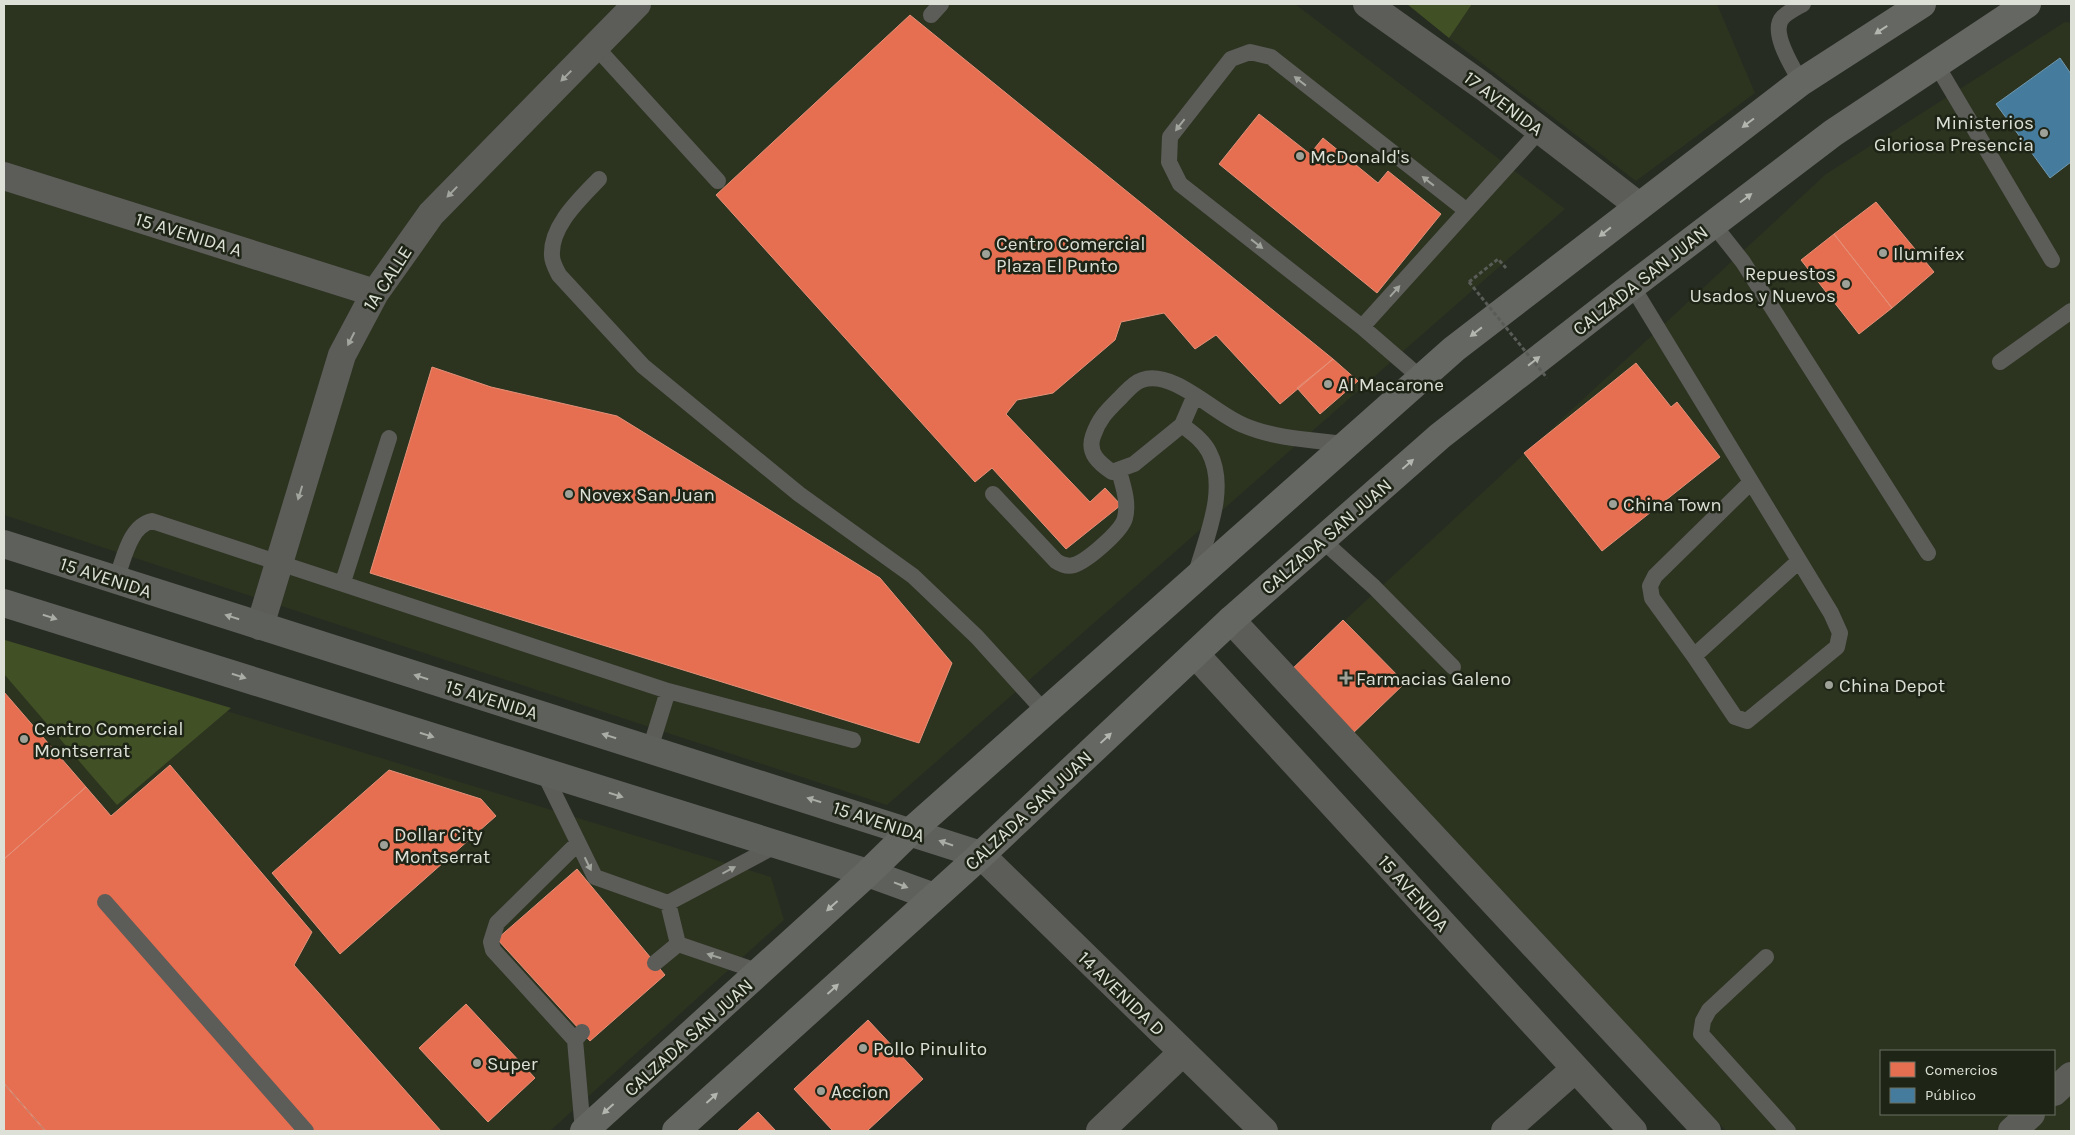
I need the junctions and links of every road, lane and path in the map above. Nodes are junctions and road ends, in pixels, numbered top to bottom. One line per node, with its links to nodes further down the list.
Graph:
1 (638, 4): 6 (street, 1A CALLE)
2 (1367, 4): 9 (street, 17 AVENIDA)
3 (1802, 4): 8 (lane)
4 (2028, 4): 7 (main road, CALZADA SAN JUAN)
5 (1915, 6): 8 (main road, CALZADA SAN JUAN, one-way to 8)
6 (595, 46): 12 (lane); 19 (street, 1A CALLE, one-way to 19)
7 (1936, 64): 15 (main road, CALZADA SAN JUAN, one-way to 7); 17 (lane)
8 (1802, 82): 13 (main road, CALZADA SAN JUAN, one-way to 13)
9 (1540, 130): 13 (street, 17 AVENIDA); 14 (lane)
10 (4, 176): 19 (street, 15 AVENIDA A)
11 (599, 179): 47 (lane)
12 (718, 181)
13 (1639, 206): 23 (main road, CALZADA SAN JUAN, one-way to 23)
14 (1467, 211): 21 (lane, one-way to 14); 21 (lane, one-way to 21)
15 (1713, 224): 18 (main road, CALZADA SAN JUAN); 34 (lane)
16 (1498, 259): 24 (path, bridge)
17 (2052, 260)
18 (1632, 286): 30 (lane); 32 (main road, CALZADA SAN JUAN, one-way to 18)
19 (375, 293): 36 (street, 1A CALLE, one-way to 36)
20 (2071, 311): 22 (lane)
21 (1362, 327): 23 (lane)
22 (2000, 362)
23 (1421, 378): 28 (main road, CALZADA SAN JUAN)
24 (1547, 378)
25 (1195, 395): 26 (lane); 28 (lane); 29 (lane)
26 (1182, 425): 29 (lane); 37 (lane)
27 (388, 438): 39 (lane)
28 (1347, 444): 37 (main road, CALZADA SAN JUAN)
29 (1119, 471): 31 (lane)
30 (1752, 482): 35 (lane); 44 (lane)
31 (993, 494)
32 (1322, 540): 41 (main road, CALZADA SAN JUAN); 45 (lane)
33 (4, 544): 38 (main road, 15 AVENIDA)
34 (1928, 553)
35 (1799, 560): 44 (lane); 44 (lane)
36 (279, 561): 38 (lane); 39 (lane); 42 (street, 1A CALLE)
37 (1194, 579): 47 (main road, CALZADA SAN JUAN)
38 (116, 580): 42 (main road, 15 AVENIDA, one-way to 38)
39 (343, 582): 46 (lane)
40 (4, 603): 50 (main road, one-way to 50)
41 (1231, 620): 43 (main road, CALZADA SAN JUAN); 75 (street)
42 (260, 626): 49 (main road, 15 AVENIDA, one-way to 42)
43 (1195, 654): 54 (main road, CALZADA SAN JUAN, one-way to 43); 64 (street, 15 AVENIDA)
44 (1694, 656)
45 (1453, 667)
46 (668, 691): 48 (lane); 49 (lane)
47 (1045, 712): 51 (main road, CALZADA SAN JUAN)
48 (853, 740)
49 (650, 749): 51 (main road, 15 AVENIDA, one-way to 49)
50 (544, 773): 52 (lane); 53 (main road, one-way to 53)
51 (911, 831): 54 (main road, 15 AVENIDA, one-way to 51); 55 (main road, CALZADA SAN JUAN)
52 (578, 843): 58 (lane, one-way to 58); 69 (lane)
53 (777, 845): 55 (main road); 58 (lane, one-way to 53)
54 (981, 855): 56 (main road, CALZADA SAN JUAN); 63 (street, 14 AVENIDA D)
55 (868, 873): 56 (main road, one-way to 56); 62 (main road, CALZADA SAN JUAN, one-way to 62)
56 (934, 897): 70 (main road, CALZADA SAN JUAN, one-way to 56)
57 (105, 902): 68 (lane)
58 (668, 903): 59 (lane)
59 (678, 944): 61 (lane); 62 (lane, one-way to 59)
60 (1766, 957): 76 (lane)
61 (656, 964)
62 (760, 972): 69 (main road, CALZADA SAN JUAN, one-way to 69)
63 (1183, 1052): 71 (street); 72 (street, 14 AVENIDA D)
64 (1575, 1069): 73 (street); 74 (street, 15 AVENIDA)
65 (2071, 1076): 66 (street)
66 (2055, 1091)
67 (2030, 1115): 77 (street)
68 (306, 1131)
69 (583, 1131)
70 (676, 1131)
71 (1100, 1131)
72 (1264, 1131)
73 (1505, 1131)
74 (1633, 1131)
75 (1706, 1131)
76 (1788, 1131)
77 (2012, 1131)

